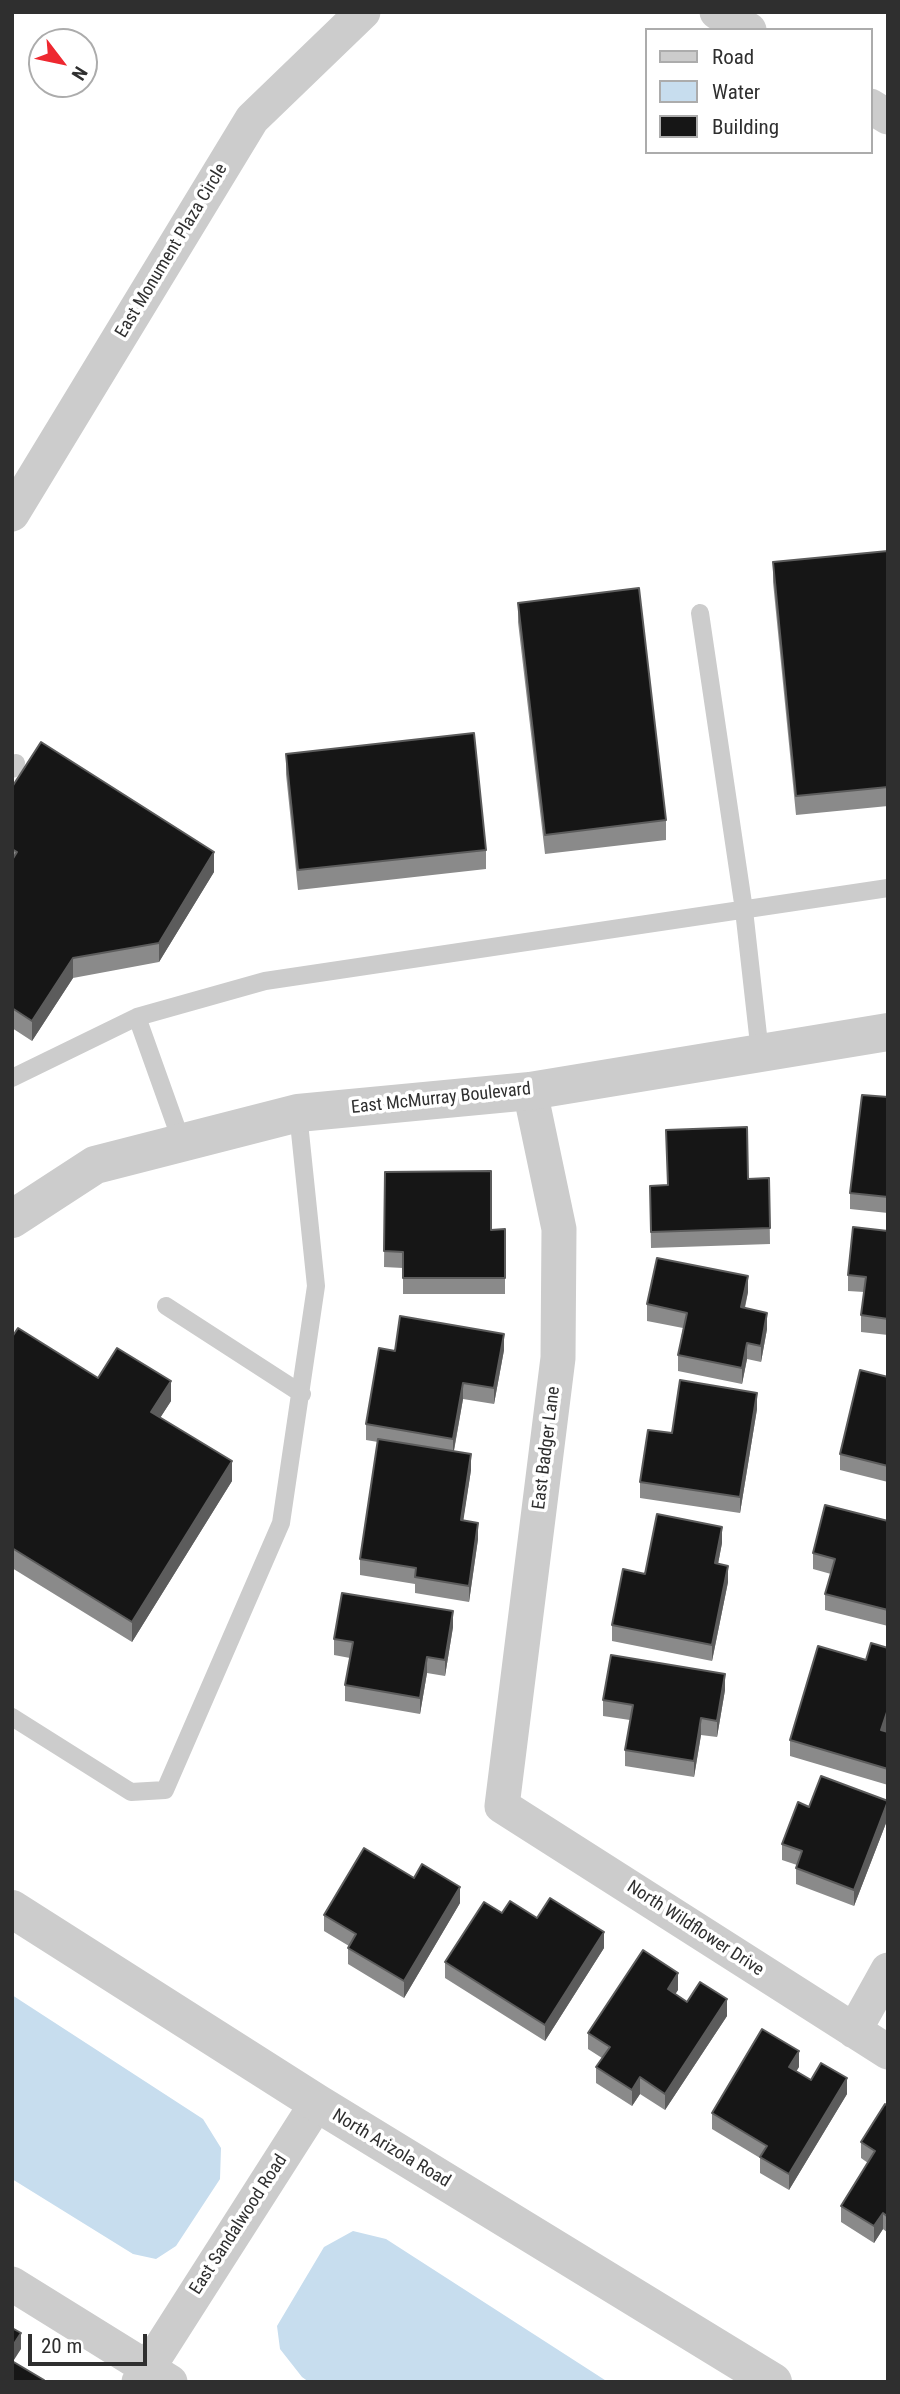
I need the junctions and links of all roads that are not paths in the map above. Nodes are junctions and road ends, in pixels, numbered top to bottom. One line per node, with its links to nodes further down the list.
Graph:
1 (363, 12): 6 (street, East Monument Plaza Circle)
2 (717, 12): 3 (street)
3 (745, 28)
4 (872, 107): 5 (street)
5 (888, 117)
6 (12, 514)
7 (700, 613): 9 (lane)
8 (888, 888): 9 (lane)
9 (744, 910): 10 (lane); 12 (lane)
10 (137, 1017): 13 (lane); 16 (lane)
11 (888, 1032): 12 (street, East McMurray Boulevard)
12 (760, 1053): 14 (street, East McMurray Boulevard)
13 (12, 1078)
14 (530, 1091): 15 (street, East McMurray Boulevard); 21 (street, East Badger Lane)
15 (298, 1114): 16 (street, East McMurray Boulevard); 19 (lane)
16 (182, 1143): 17 (street, East McMurray Boulevard)
17 (12, 1219)
18 (166, 1306): 19 (lane)
19 (302, 1394): 20 (lane)
20 (12, 1717)
21 (502, 1806): 24 (street, North Wildflower Drive)
22 (12, 1909): 26 (street, North Arizola Road)
23 (888, 1970): 24 (street)
24 (853, 2031): 25 (street, North Wildflower Drive)
25 (888, 2052)
26 (317, 2104): 28 (street, East Sandalwood Road); 29 (street, North Arizola Road)
27 (12, 2284): 28 (street)
28 (152, 2377)
29 (773, 2382)

